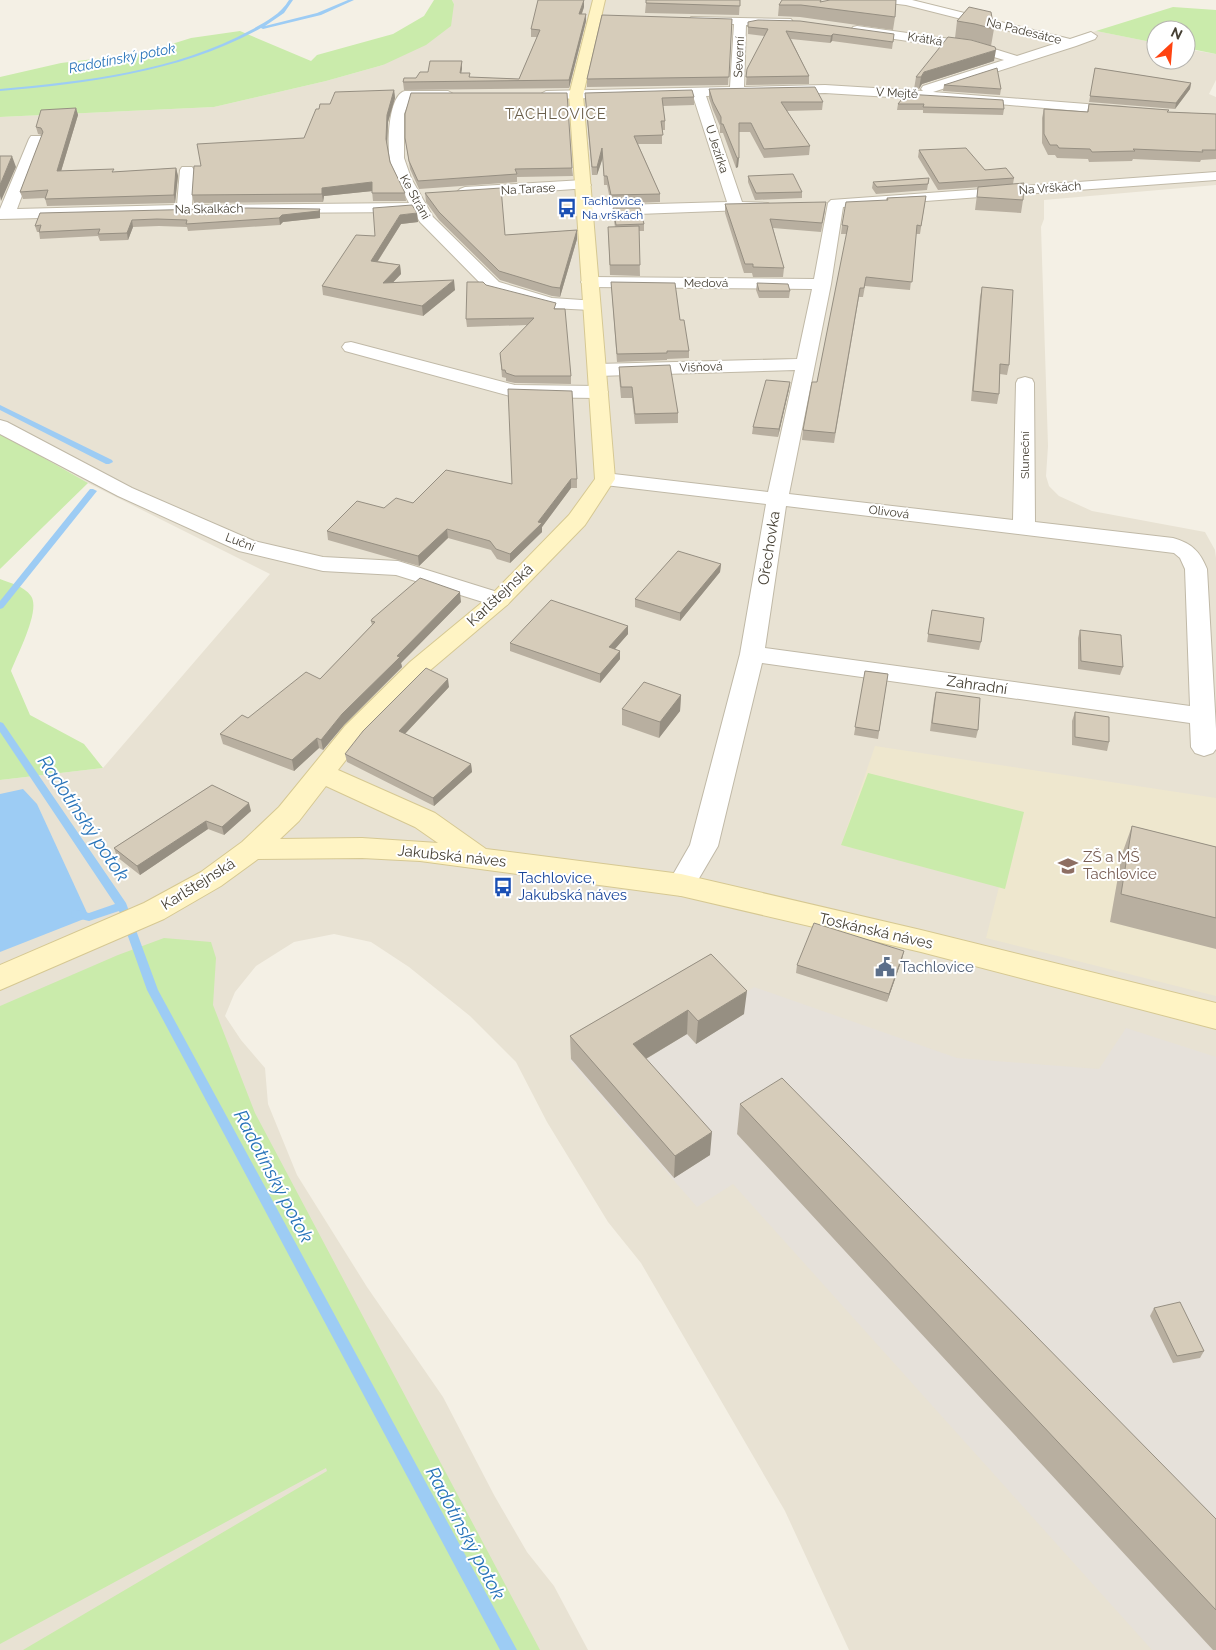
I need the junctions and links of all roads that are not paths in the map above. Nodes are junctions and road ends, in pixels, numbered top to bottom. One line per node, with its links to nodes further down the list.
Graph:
1 (599, 0): 15 (main road)
2 (889, 0): 8 (street, Na Padesátce)
3 (682, 20): 4 (street, Severní)
4 (740, 21): 5 (street); 10 (street, Severní)
5 (800, 23)
6 (844, 28): 9 (street, Krátká)
7 (1091, 36): 8 (street)
8 (1072, 43): 9 (street)
9 (1017, 60): 12 (street)
10 (737, 90): 11 (street, V Mejtě); 12 (street, V Mejtě)
11 (698, 91): 15 (street, V Mejtě); 25 (street, U Jezírka)
12 (915, 93): 16 (street, V Mejtě)
13 (463, 95): 23 (street, Ke Stráni)
14 (530, 95): 15 (street)
15 (576, 95): 20 (main road)
16 (1141, 112)
17 (36, 139): 29 (street)
18 (187, 170): 27 (street)
19 (1216, 176): 24 (street, Na Vrškách)
20 (583, 185): 21 (street, Na Tarase); 28 (main road)
21 (451, 193)
22 (432, 194): 23 (street)
23 (416, 202): 27 (street, Na Skalkách); 32 (street, Ke Stráni)
24 (829, 204): 31 (street, Ořechovka)
25 (736, 206): 26 (street); 28 (street)
26 (775, 206)
27 (184, 209): 29 (street, Na Skalkách)
28 (585, 211): 30 (main road)
29 (3, 214)
30 (590, 282): 31 (street, Medová); 32 (main road)
31 (822, 284): 34 (street, Ořechovka)
32 (591, 305): 35 (main road)
33 (351, 347): 37 (street)
34 (805, 364): 35 (street, Višňová); 40 (street, Ořechovka)
35 (597, 370): 37 (main road)
36 (1025, 383): 41 (street, Sluneční)
37 (598, 392): 39 (main road)
38 (0, 426): 42 (street, Luční)
39 (605, 479): 40 (street, Olivová); 42 (main road, Karlštejnská)
40 (778, 499): 41 (street, Olivová); 43 (street, Ořechovka)
41 (1024, 528): 44 (street, Olivová)
42 (499, 600): 46 (main road, Karlštejnská)
43 (752, 654): 44 (street, Zahradní); 49 (street, Ořechovka)
44 (1202, 716): 45 (street)
45 (1204, 747)
46 (323, 774): 47 (main road, Karlštejnská); 48 (main road)
47 (252, 849): 48 (main road, Jakubská náves); 50 (main road, Karlštejnská)
48 (478, 858): 49 (main road, Jakubská náves)
49 (681, 885): 51 (main road, Toskánská náves)
50 (0, 978)
51 (1216, 1016)

